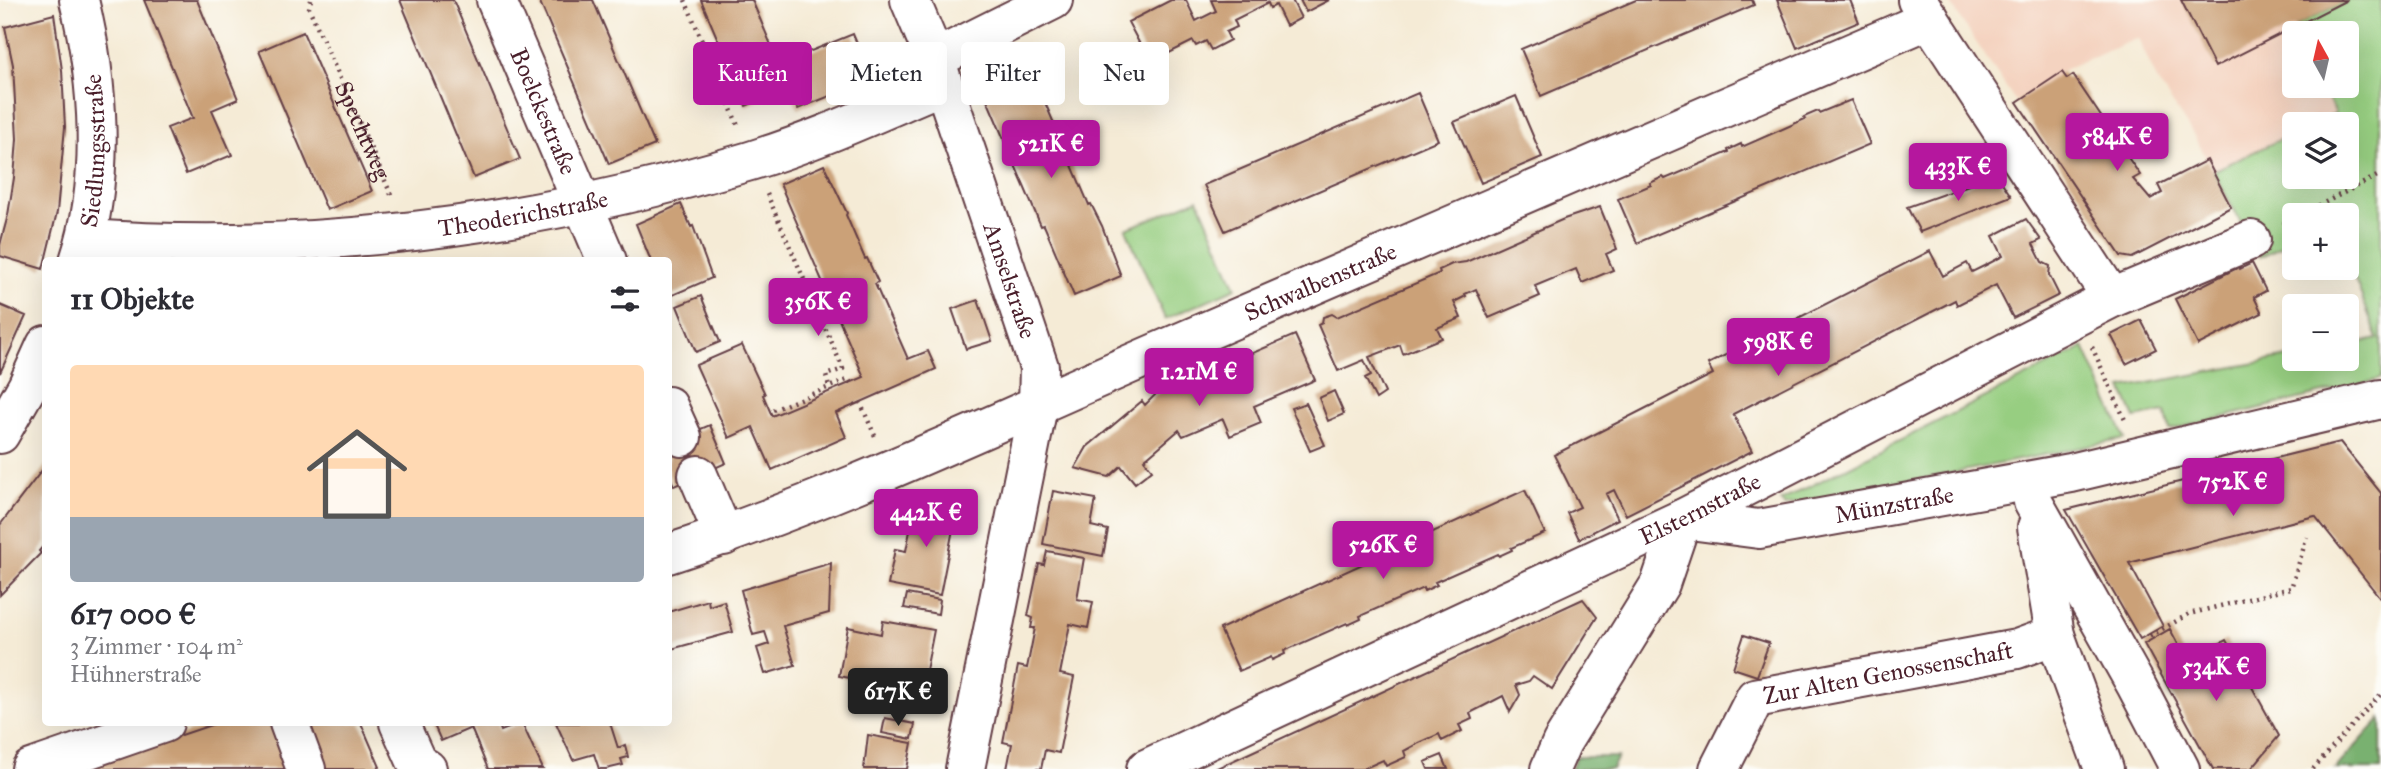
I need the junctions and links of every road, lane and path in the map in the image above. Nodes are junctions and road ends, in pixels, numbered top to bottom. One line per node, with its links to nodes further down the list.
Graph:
1 (79, 0): 16 (street, Siedlungsstraße)
2 (311, 0): 15 (path, Spechtweg)
3 (496, 0): 13 (street, Boelckestraße)
4 (910, 0): 7 (street, Amselstraße)
5 (1053, 0): 8 (street, Theoderichstraße)
6 (1923, 10): 18 (street); 25 (street, Schwalbenstraße)
7 (926, 42)
8 (947, 66)
9 (947, 98): 25 (street, Amselstraße)
10 (884, 105): 13 (street, Theoderichstraße)
11 (2381, 174): 12 (path)
12 (2324, 203)
13 (583, 205): 15 (street, Theoderichstraße); 17 (street, Boelckestraße)
14 (2251, 240): 18 (street, Elsternstraße)
15 (414, 247): 16 (street, Theoderichstraße)
16 (83, 250)
17 (605, 257)
18 (2112, 298): 19 (street, Elsternstraße)
19 (2078, 315): 27 (path); 31 (street, Elsternstraße)
20 (42, 354): 28 (street)
21 (843, 369): 23 (path)
22 (851, 383): 23 (path)
23 (830, 387): 26 (path)
24 (2381, 399): 30 (street, Münzstraße)
25 (1038, 406): 32 (street, Schwalbenstraße); 44 (street, Amselstraße)
26 (773, 410)
27 (2130, 429)
28 (0, 434)
29 (698, 475): 32 (street)
30 (2032, 491): 31 (street, Münzstraße); 35 (street); 36 (street)
31 (1682, 519): 45 (street, Elsternstraße); 46 (street)
32 (724, 536): 34 (street, Schwalbenstraße)
33 (2307, 537): 36 (path)
34 (672, 553)
35 (2055, 635): 47 (street, Zur Alten Genossenschaft); 48 (street)
36 (2132, 659): 49 (street)
37 (2381, 694): 50 (path)
38 (155, 726): 41 (street)
39 (290, 726): 42 (street)
40 (400, 726): 43 (street)
41 (31, 769)
42 (306, 769)
43 (427, 769)
44 (965, 769)
45 (1146, 769)
46 (1550, 769)
47 (1719, 769)
48 (2104, 769)
49 (2179, 769)
50 (2313, 769)

